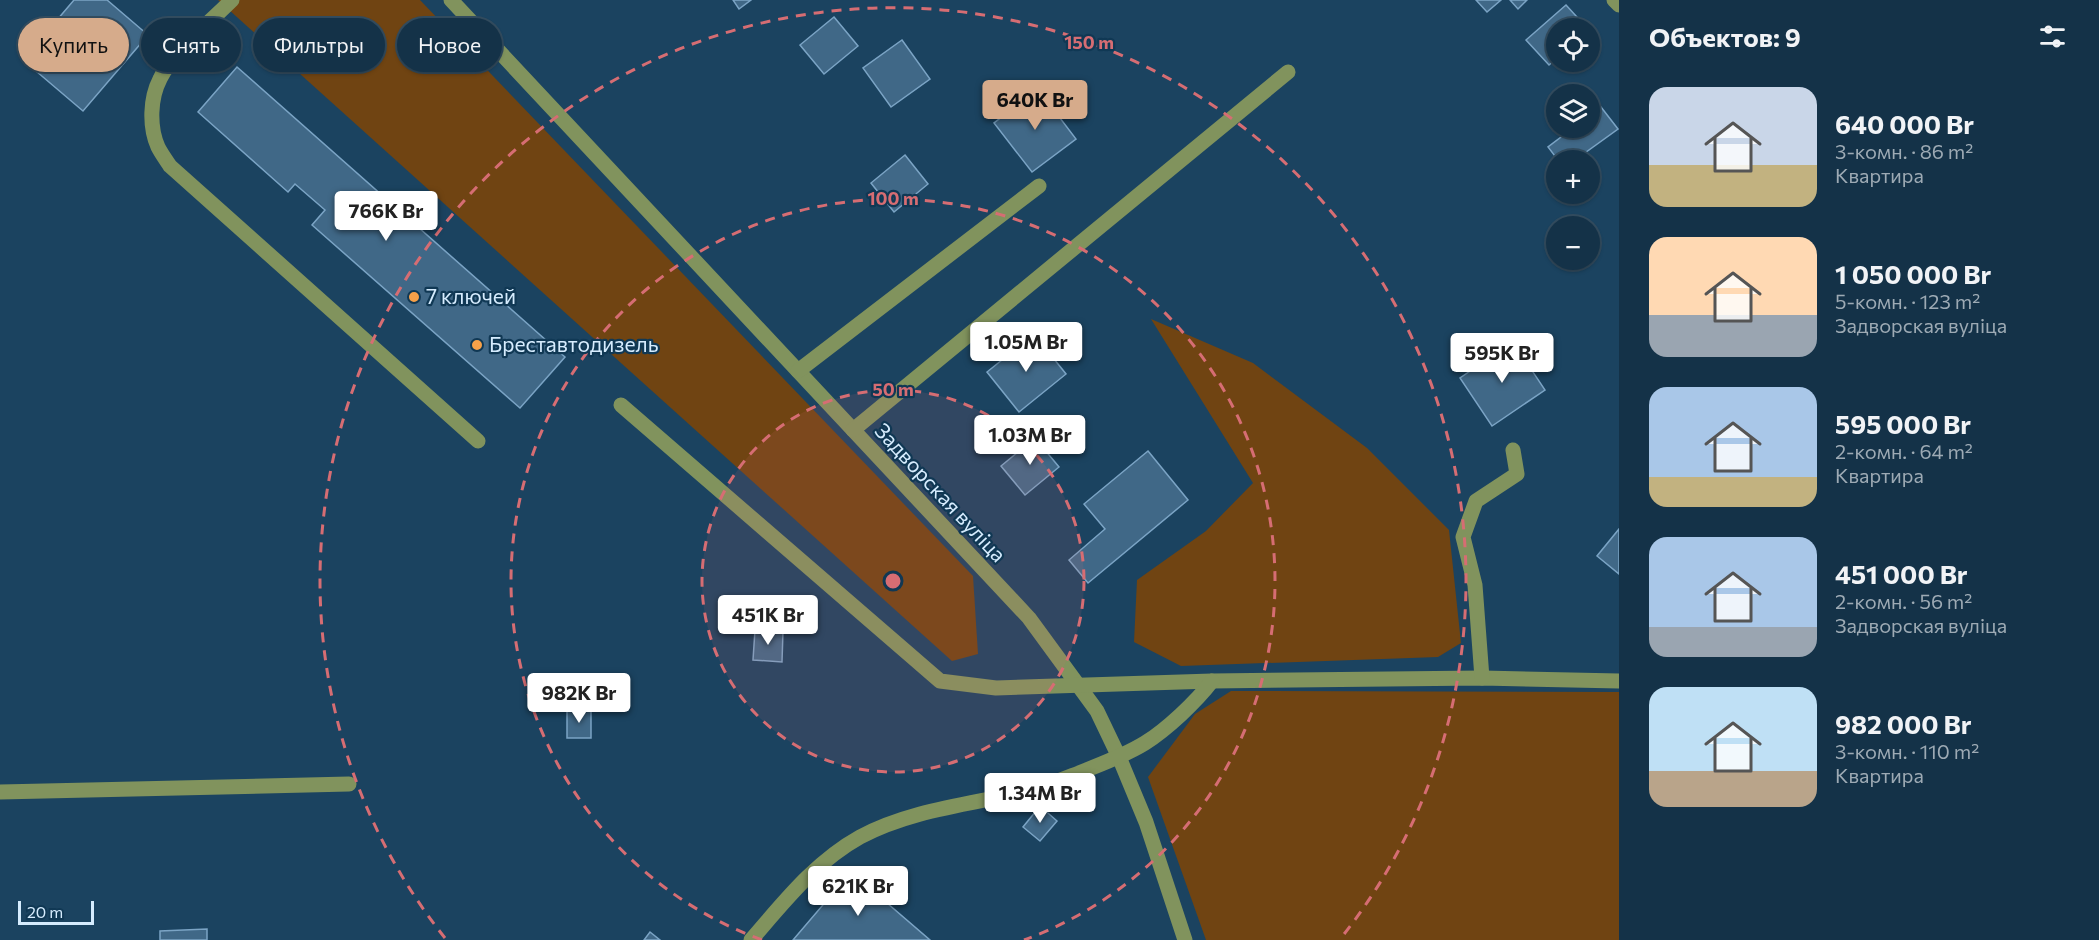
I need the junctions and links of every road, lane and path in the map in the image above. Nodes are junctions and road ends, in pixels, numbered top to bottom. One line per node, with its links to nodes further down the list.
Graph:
1 (232, 0): 10 (street)
2 (1614, 0): 4 (street)
3 (460, 3): 7 (street, Задворская вуліца)
4 (1619, 5)
5 (1288, 72): 9 (street)
6 (1039, 186): 7 (street)
7 (798, 371): 9 (street, Задворская вуліца)
8 (621, 405): 15 (street)
9 (853, 430): 15 (street, Задворская вуліца)
10 (478, 441)
11 (1513, 450): 12 (street)
12 (1482, 678): 13 (street); 14 (street)
13 (1212, 681): 15 (street); 16 (street)
14 (1619, 681)
15 (1079, 685): 16 (street, Задворская вуліца)
16 (1119, 757): 19 (street); 20 (street, Задворская вуліца)
17 (350, 784): 18 (street)
18 (0, 792)
19 (751, 940)
20 (1185, 940)

